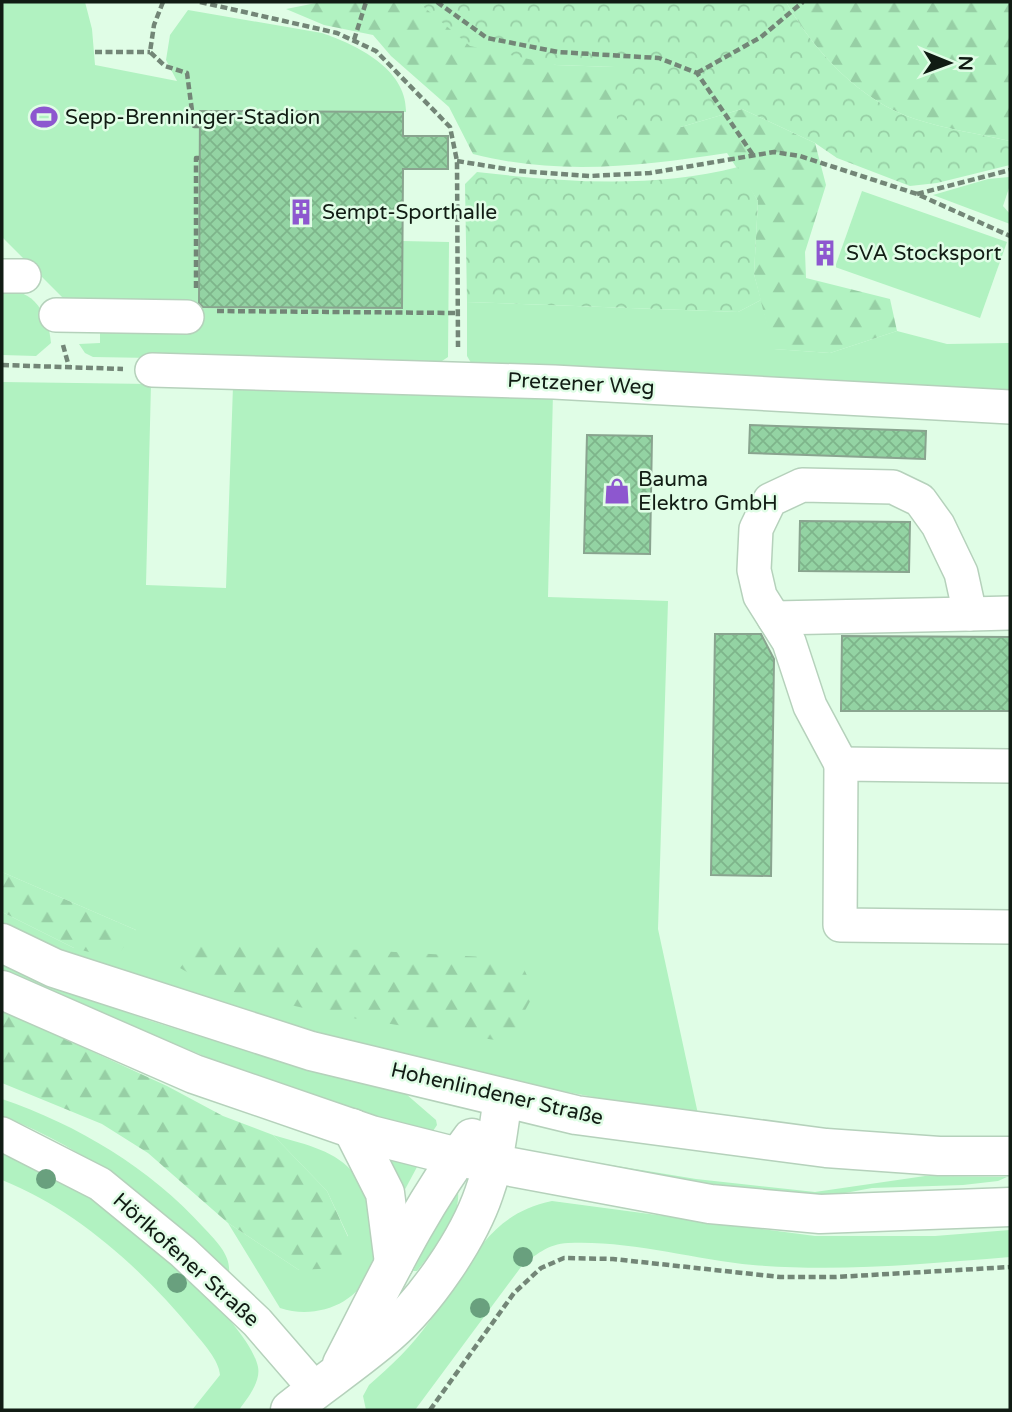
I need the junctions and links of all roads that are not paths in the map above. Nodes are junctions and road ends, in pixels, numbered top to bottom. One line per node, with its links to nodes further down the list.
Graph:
1 (197, 308): 2 (street)
2 (56, 315)
3 (152, 370): 4 (street, Pretzener Weg)
4 (1010, 407)
5 (1010, 613): 6 (street)
6 (970, 614): 7 (street); 7 (street)
7 (774, 618): 8 (street)
8 (841, 764): 9 (street); 10 (street)
9 (1010, 766)
10 (1010, 927)
11 (2, 943): 13 (main road, Hohenlindener Straße)
12 (2, 990): 14 (main road)
13 (503, 1098): 16 (main road, Hohenlindener Straße); 17 (main road)
14 (352, 1128): 17 (main road); 19 (main road)
15 (2, 1134): 20 (street, Hörlkofener Straße)
16 (1010, 1156)
17 (475, 1160): 18 (main road); 19 (main road); 20 (main road)
18 (1010, 1207)
19 (394, 1263): 20 (main road)
20 (314, 1391)

